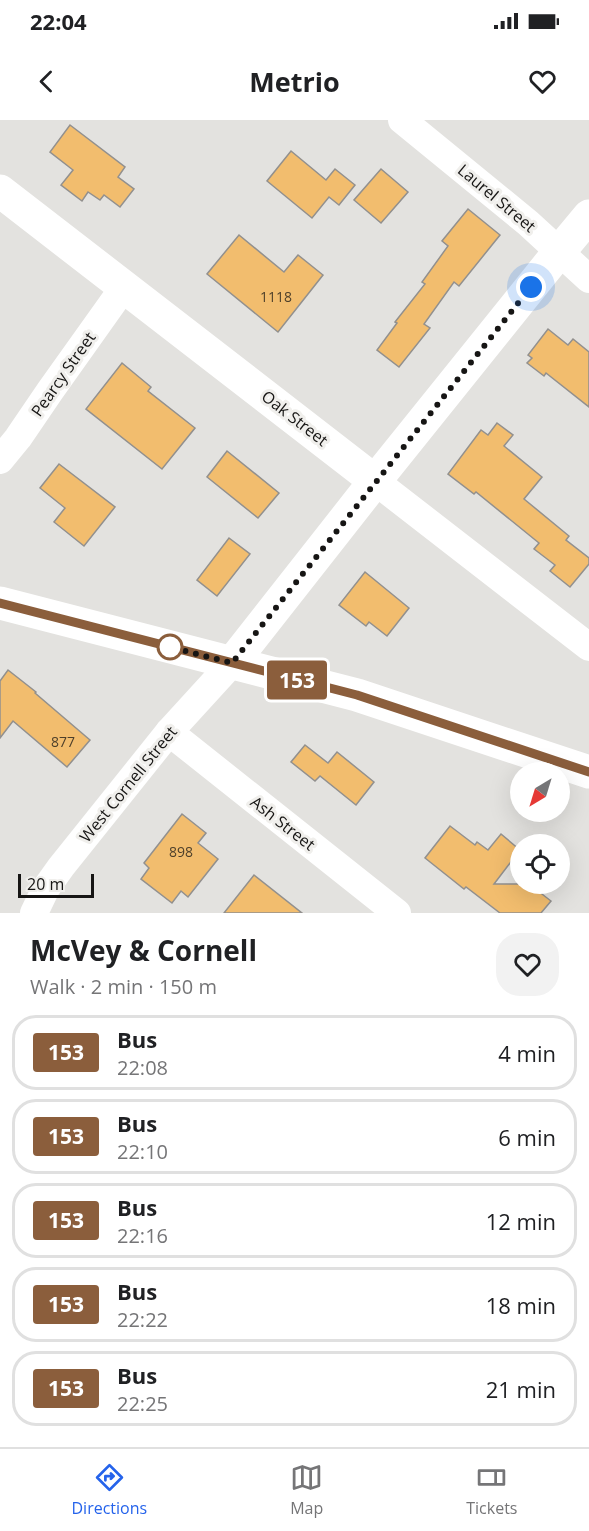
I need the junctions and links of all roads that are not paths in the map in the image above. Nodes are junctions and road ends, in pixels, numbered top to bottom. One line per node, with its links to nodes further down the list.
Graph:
1 (402, 120): 4 (street, Laurel Street)
2 (0, 191): 6 (street, Oak Street)
3 (589, 216): 4 (street)
4 (559, 252): 5 (street, Laurel Street); 8 (street)
5 (589, 279)
6 (124, 287): 7 (street, Pearcy Street); 8 (street, Oak Street)
7 (0, 460)
8 (375, 481): 10 (street, Oak Street); 11 (street)
9 (0, 603): 11 (street)
10 (589, 646)
11 (232, 663): 12 (street, West Cornell Street); 13 (street)
12 (169, 732): 14 (street, West Cornell Street); 15 (street, Ash Street)
13 (589, 772)
14 (34, 913)
15 (397, 913)

